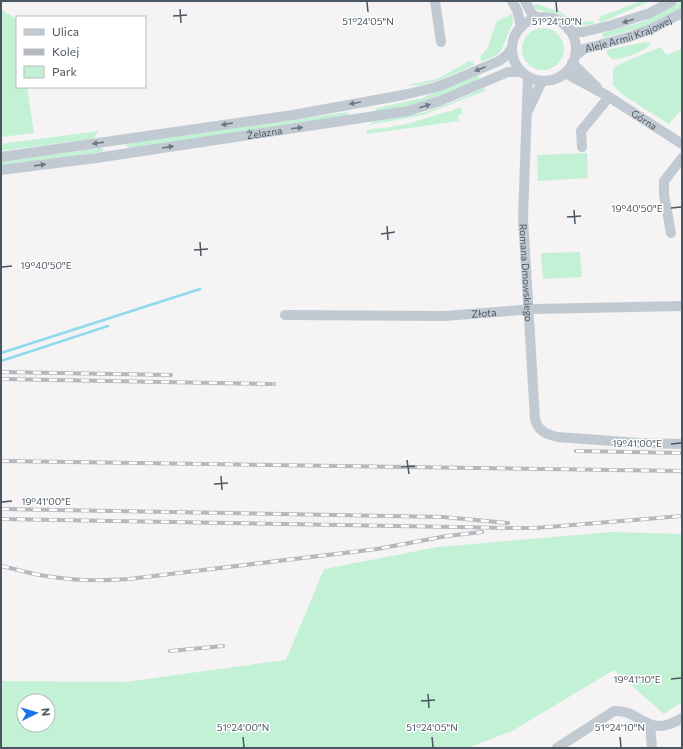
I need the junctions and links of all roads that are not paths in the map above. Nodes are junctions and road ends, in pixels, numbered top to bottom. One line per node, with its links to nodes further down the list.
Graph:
1 (435, 1): 9 (street)
2 (512, 1): 7 (street)
3 (525, 1): 6 (street)
4 (672, 1): 8 (street, Aleje Armii Krajowej, one-way to 8)
5 (682, 14): 11 (street, Aleje Armii Krajowej)
6 (537, 18): 7 (street); 8 (street)
7 (521, 27): 10 (street)
8 (568, 30): 11 (street)
9 (441, 42)
10 (512, 48): 13 (street); 19 (street, Żelazna, one-way to 19)
11 (574, 60): 12 (street); 15 (street, Górna)
12 (565, 73): 14 (street); 15 (street, Górna)
13 (524, 75): 14 (street); 16 (street, Romana Dmowskiego); 21 (street, Żelazna, one-way to 13)
14 (542, 81): 16 (street, Romana Dmowskiego)
15 (608, 96): 17 (street, Górna); 18 (street)
16 (527, 112): 24 (street, Romana Dmowskiego)
17 (682, 144)
18 (582, 147)
19 (1, 157)
20 (682, 158): 22 (street)
21 (1, 170)
22 (671, 233)
23 (682, 306): 24 (street, Złota)
24 (528, 310): 25 (street, Złota); 26 (street, Romana Dmowskiego)
25 (285, 315)
26 (682, 444)
27 (682, 718): 28 (street)
28 (650, 725): 29 (street); 30 (street)
29 (557, 748)
30 (652, 748)

